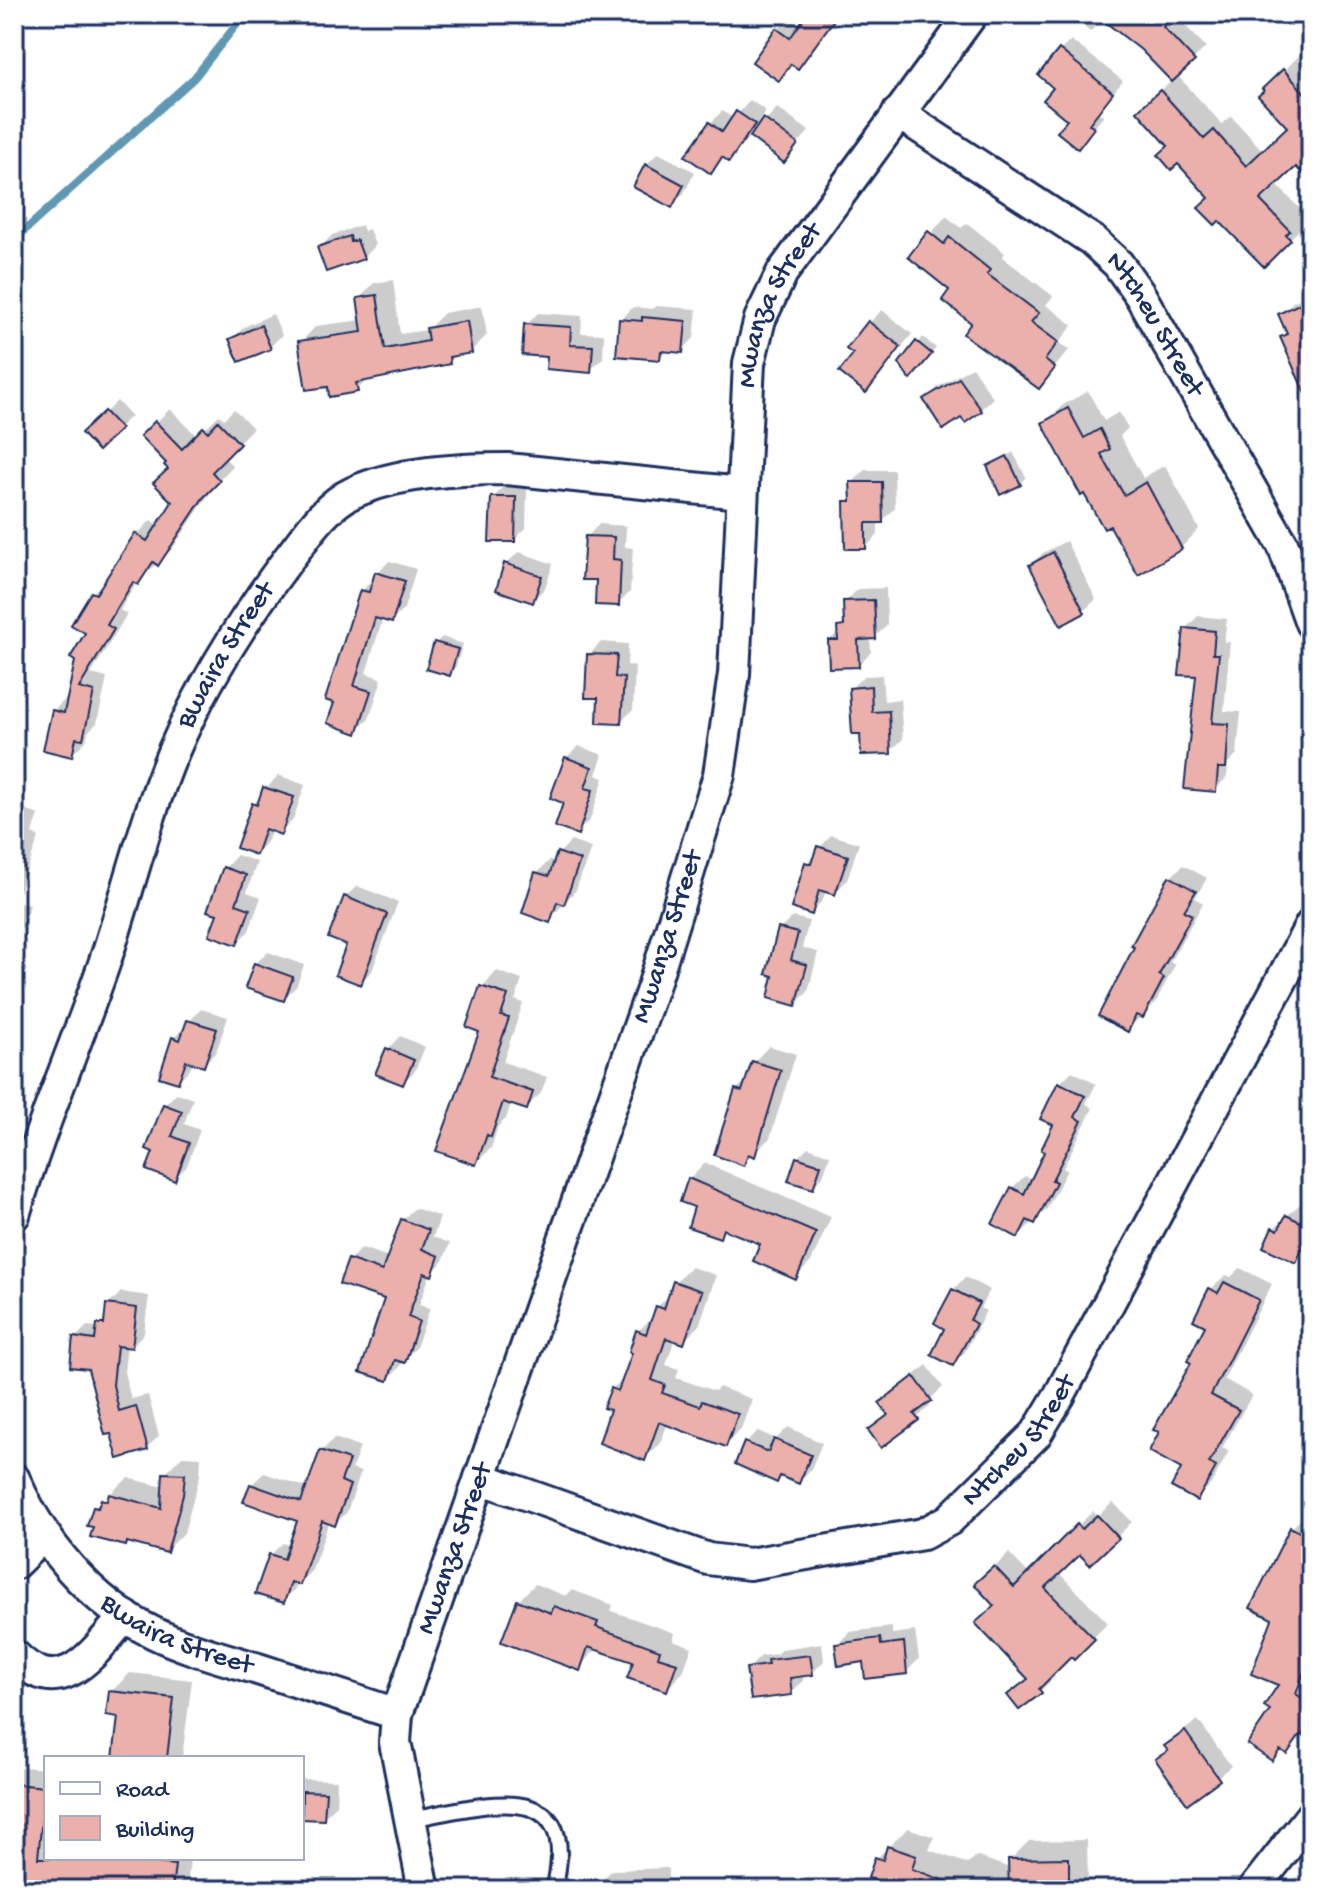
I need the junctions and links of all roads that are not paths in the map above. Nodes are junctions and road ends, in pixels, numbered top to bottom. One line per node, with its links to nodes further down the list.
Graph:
1 (972, 14): 2 (street, Mwanza Street)
2 (898, 113): 3 (street, Mwanza Street); 4 (street, Ntcheu Street)
3 (741, 493): 6 (street, Bwaira Street); 7 (street, Mwanza Street)
4 (1311, 623)
5 (1311, 925): 7 (street, Ntcheu Street)
6 (14, 1215)
7 (480, 1478): 13 (street, Mwanza Street)
8 (14, 1479): 9 (street, Bwaira Street)
9 (43, 1536): 10 (street); 11 (street, Bwaira Street)
10 (14, 1564)
11 (125, 1616): 12 (street); 13 (street, Bwaira Street)
12 (14, 1655)
13 (397, 1714): 15 (street, Mwanza Street)
14 (1311, 1816): 18 (street)
15 (410, 1819): 16 (street, Mwanza Street); 17 (lane)
16 (424, 1890)
17 (554, 1890)
18 (1253, 1890)

